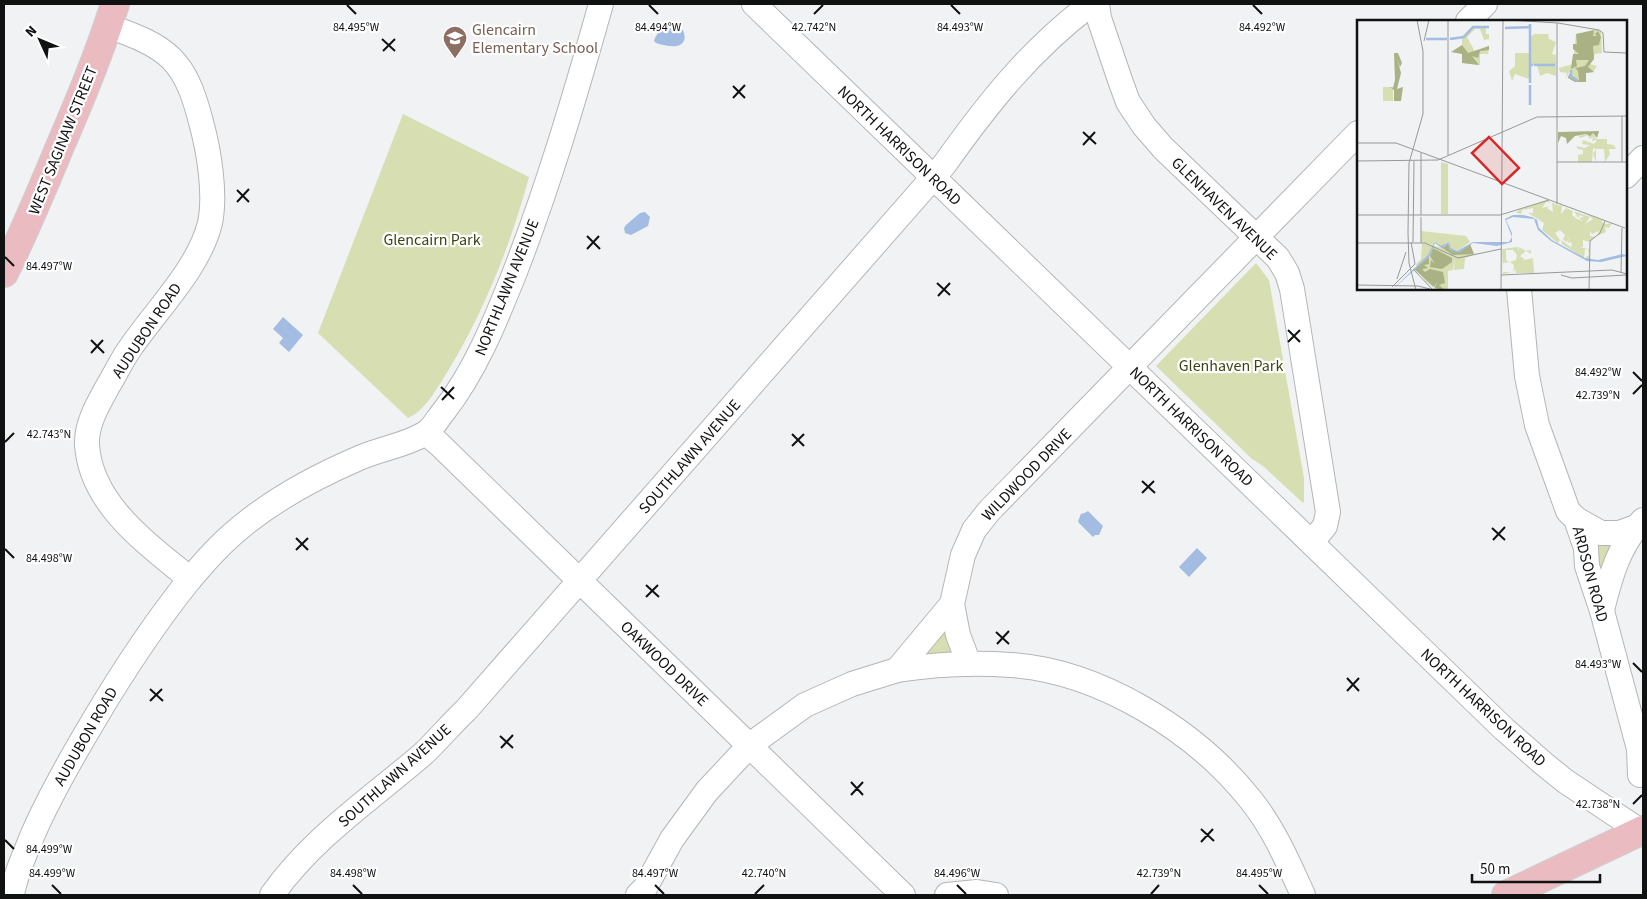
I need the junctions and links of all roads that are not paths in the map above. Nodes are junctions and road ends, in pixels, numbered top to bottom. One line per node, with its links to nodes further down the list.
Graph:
1 (601, 4): 16 (street, NORTHLAWN AVENUE)
2 (754, 4): 11 (street, NORTH HARRISON ROAD)
3 (1092, 4): 11 (street, SOUTHLAWN AVENUE)
4 (1097, 4): 12 (street, GLENHAVEN AVENUE)
5 (1485, 4): 7 (street)
6 (111, 15): 13 (main road, WEST SAGINAW STREET); 20 (street, AUDUBON ROAD)
7 (1469, 20)
8 (1357, 134): 12 (street, WILDWOOD DRIVE)
9 (1643, 158): 10 (street)
10 (1627, 175)
11 (933, 176): 15 (street, NORTH HARRISON ROAD); 21 (street, SOUTHLAWN AVENUE)
12 (1256, 237): 15 (street, WILDWOOD DRIVE); 19 (street, GLENHAVEN AVENUE)
13 (4, 273)
14 (1522, 292): 17 (street, ARDSON ROAD)
15 (1130, 366): 19 (street, NORTH HARRISON ROAD); 22 (street, WILDWOOD DRIVE)
16 (426, 434): 20 (street); 21 (street, OAKWOOD DRIVE)
17 (1576, 519): 18 (street); 23 (street, ARDSON ROAD)
18 (1640, 523): 23 (street)
19 (1312, 542): 28 (street, NORTH HARRISON ROAD)
20 (190, 579): 30 (street, AUDUBON ROAD)
21 (580, 581): 26 (street, OAKWOOD DRIVE); 31 (street, SOUTHLAWN AVENUE)
22 (952, 604): 24 (street); 25 (street, WILDWOOD DRIVE)
23 (1602, 611): 27 (street, ARDSON ROAD)
24 (969, 664): 25 (street); 35 (street)
25 (897, 670): 26 (street)
26 (750, 745): 29 (street); 32 (street, OAKWOOD DRIVE)
27 (1640, 775)
28 (1642, 831): 36 (main road)
29 (642, 893)
30 (12, 895)
31 (272, 895)
32 (903, 895)
33 (947, 895): 34 (street)
34 (996, 895)
35 (1303, 895)
36 (1506, 895)

